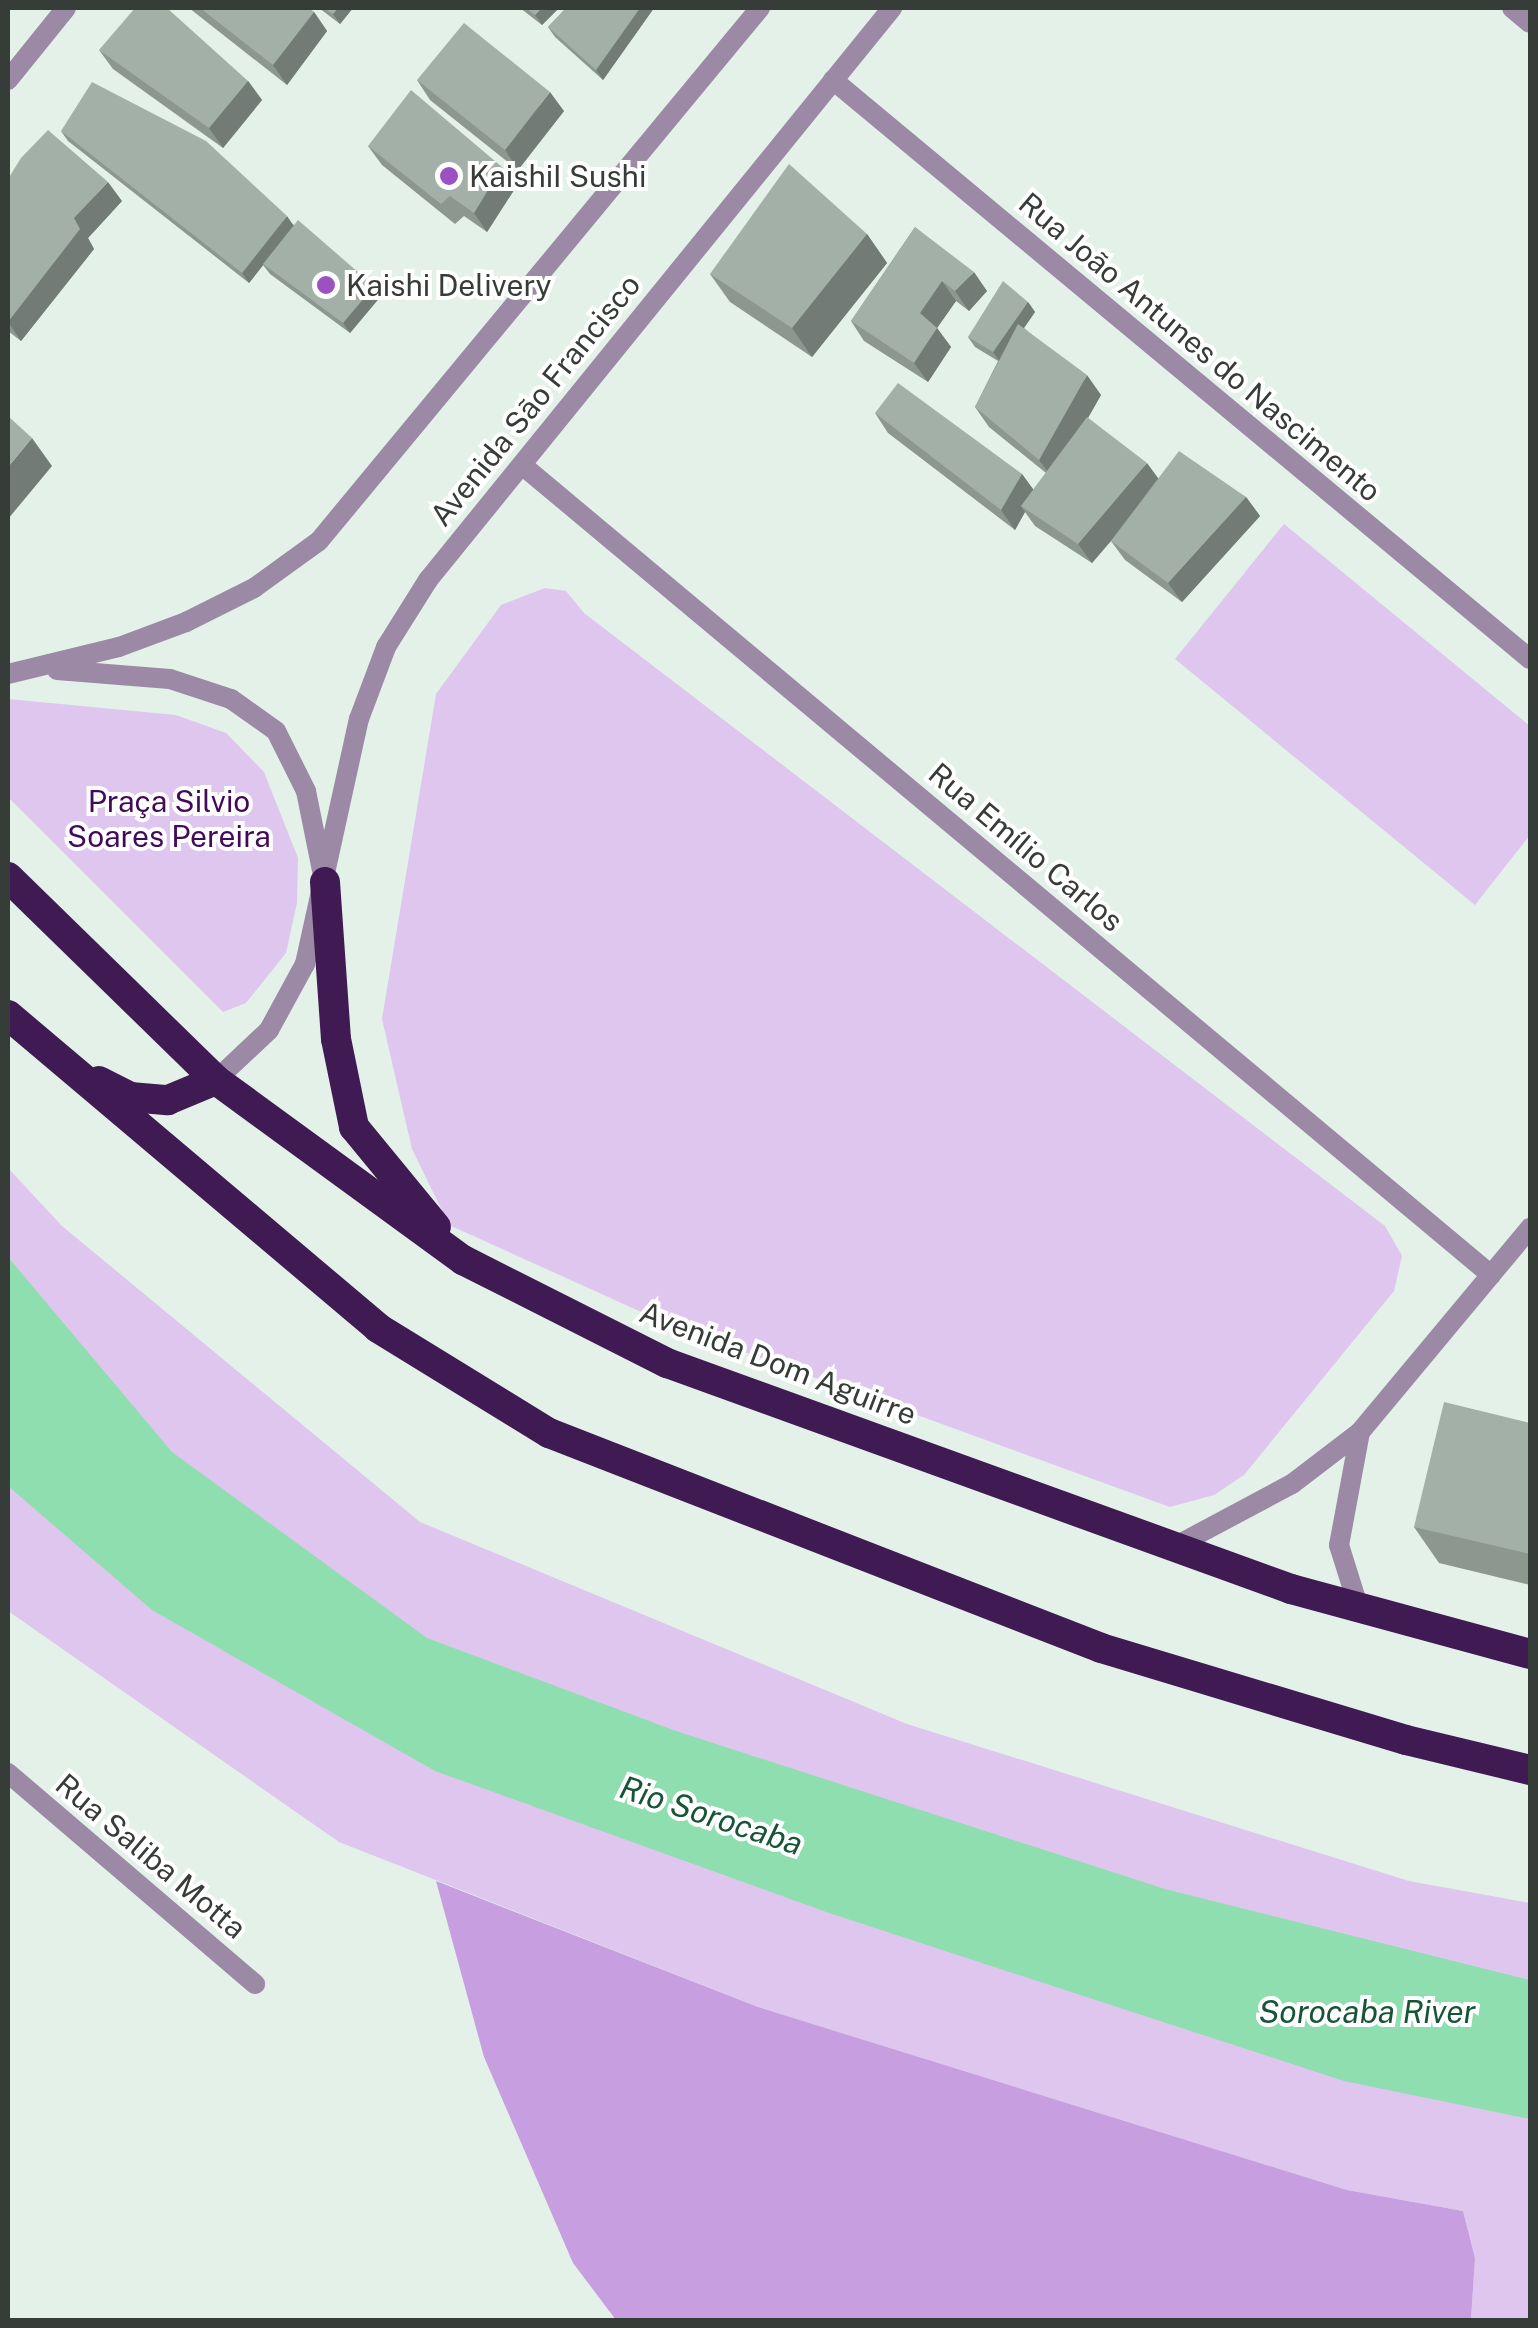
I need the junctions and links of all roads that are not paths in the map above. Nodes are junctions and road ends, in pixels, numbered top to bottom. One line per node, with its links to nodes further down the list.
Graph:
1 (66, 8): 6 (street)
2 (760, 8): 10 (street)
3 (892, 8): 7 (street, Avenida São Francisco)
4 (1512, 8): 5 (street)
5 (1530, 23)
6 (8, 80)
7 (833, 80): 8 (street, Avenida São Francisco); 9 (street, Rua João Antunes do Nascimento)
8 (522, 465): 13 (street, Avenida São Francisco); 19 (street, Rua Emílio Carlos)
9 (1530, 659)
10 (41, 669): 11 (street); 13 (street)
11 (8, 674)
12 (8, 876): 16 (highway, Avenida Dom Aguirre)
13 (324, 882): 16 (street, Avenida São Francisco); 18 (highway)
14 (8, 1014): 15 (highway)
15 (52, 1057): 16 (highway); 24 (highway)
16 (216, 1080): 18 (highway, Avenida Dom Aguirre)
17 (1530, 1228): 19 (street)
18 (463, 1260): 21 (highway, Avenida Dom Aguirre)
19 (1491, 1275): 20 (street)
20 (1360, 1432): 21 (street); 22 (street)
21 (1172, 1548): 22 (highway, Avenida Dom Aguirre)
22 (1360, 1611): 23 (highway, Avenida Dom Aguirre)
23 (1530, 1654)
24 (1530, 1770)
25 (8, 1774): 26 (street, Rua Saliba Motta)
26 (255, 1984)

